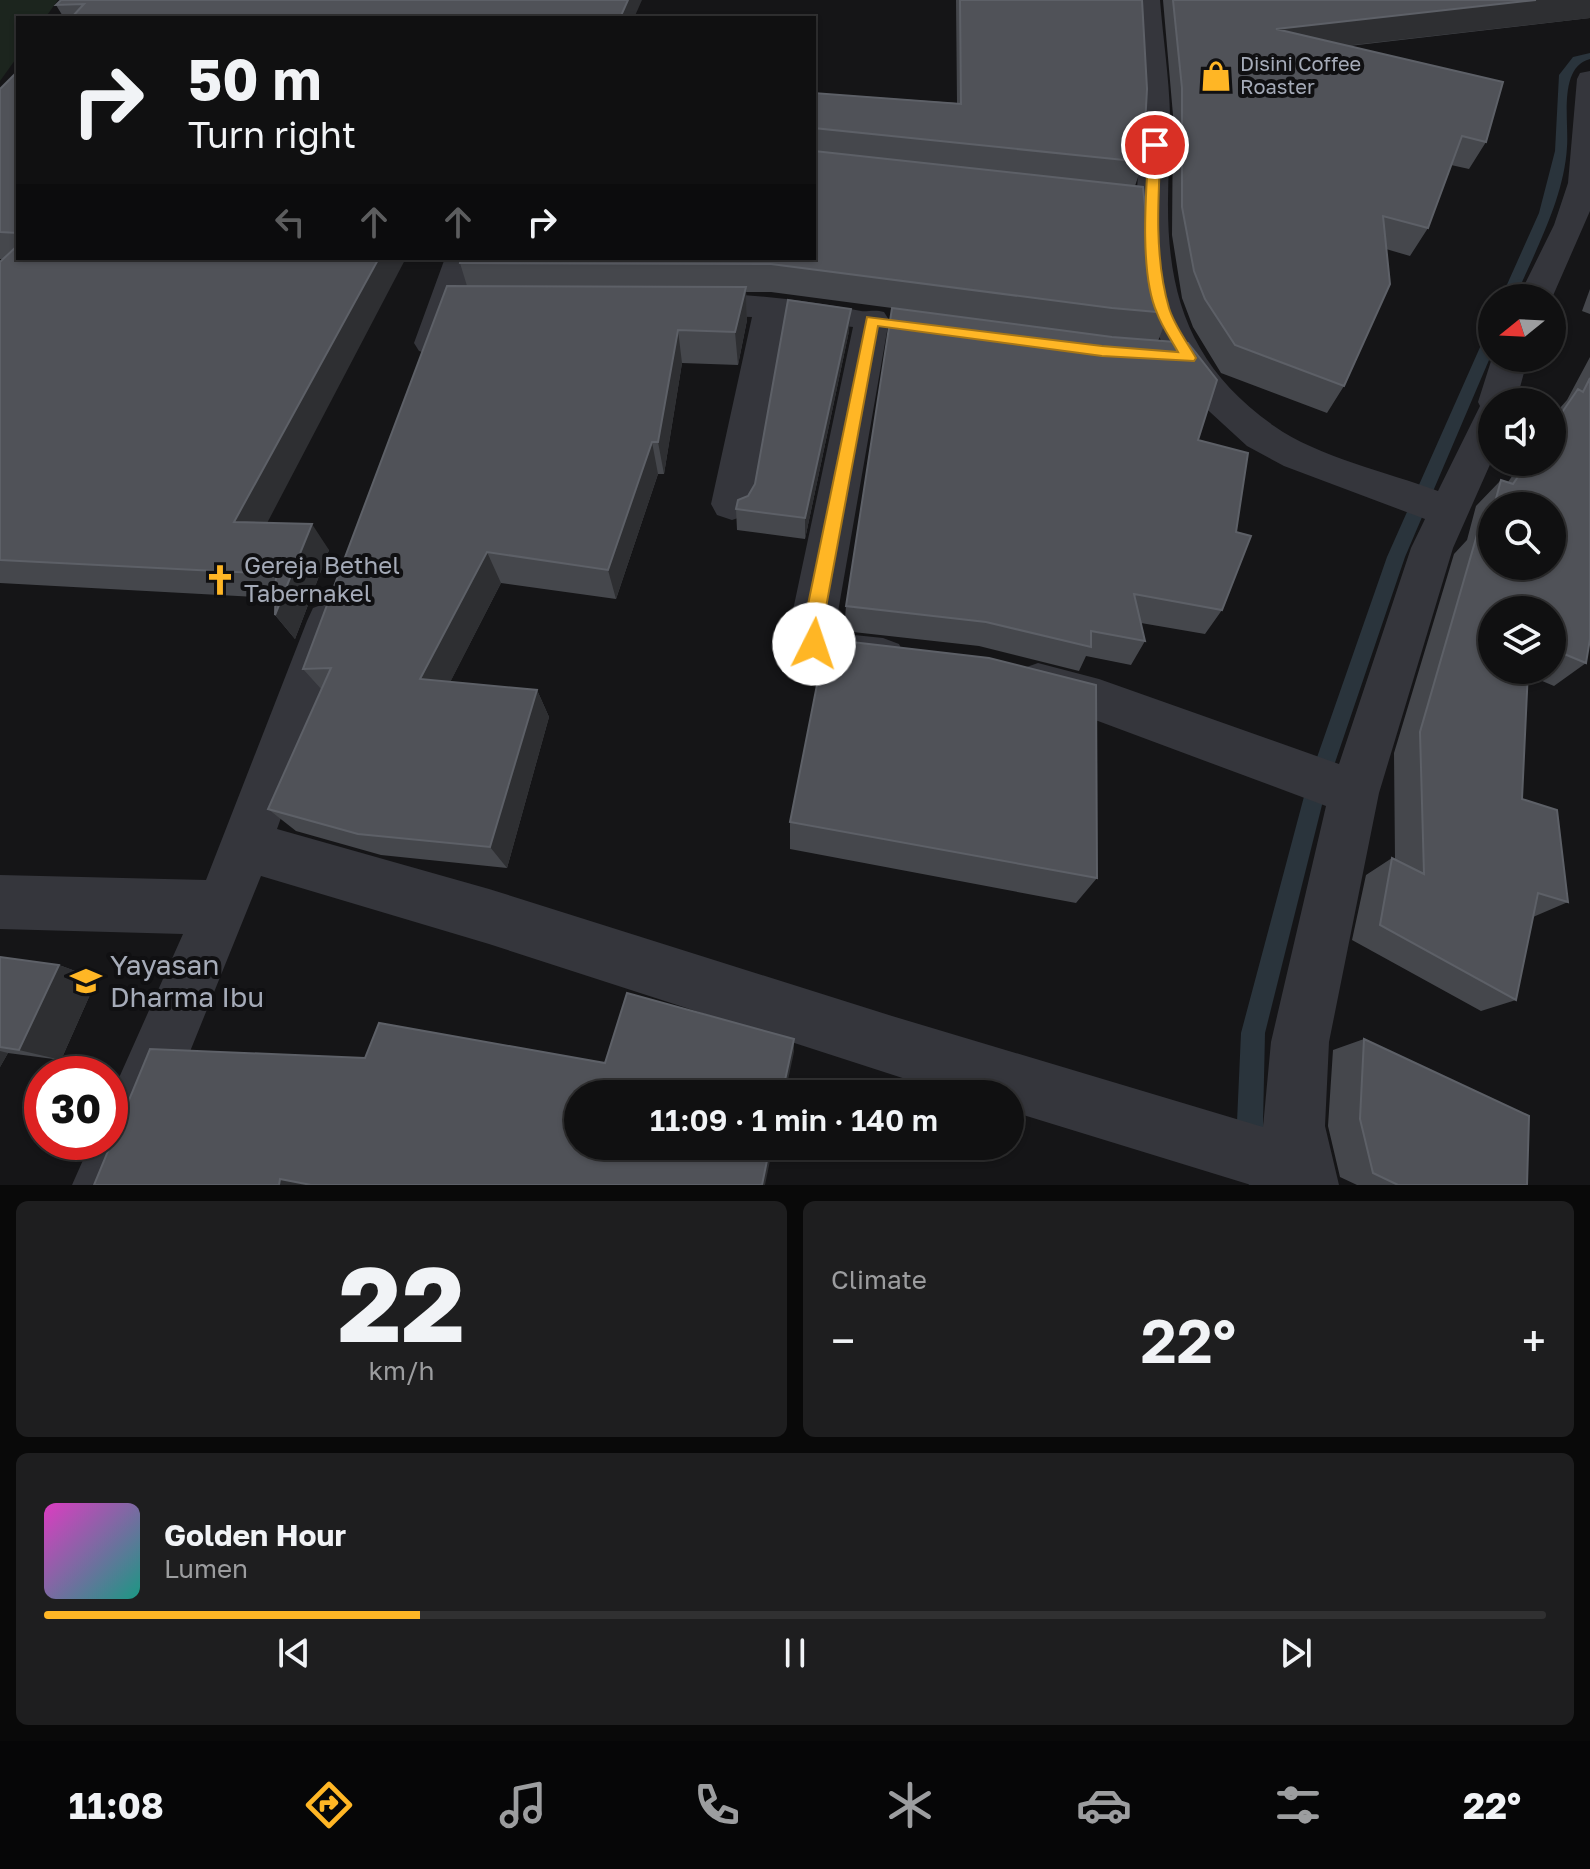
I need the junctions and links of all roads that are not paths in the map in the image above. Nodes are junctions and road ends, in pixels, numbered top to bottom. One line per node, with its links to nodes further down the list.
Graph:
1 (1148, 0): 8 (street)
2 (1590, 79): 4 (street)
3 (461, 260): 9 (street)
4 (1542, 284)
5 (660, 304): 6 (street)
6 (771, 306): 11 (street); 14 (street)
7 (1149, 355): 8 (street)
8 (1188, 358): 12 (street)
9 (419, 378)
10 (1478, 442): 12 (street)
11 (732, 504)
12 (1442, 509): 16 (street)
13 (343, 583): 17 (street)
14 (917, 661)
15 (993, 673): 16 (street)
16 (1348, 790): 20 (street)
17 (245, 846): 19 (street); 20 (street)
18 (0, 902): 19 (street)
19 (222, 908): 21 (street)
20 (1295, 1173)
21 (104, 1185)

